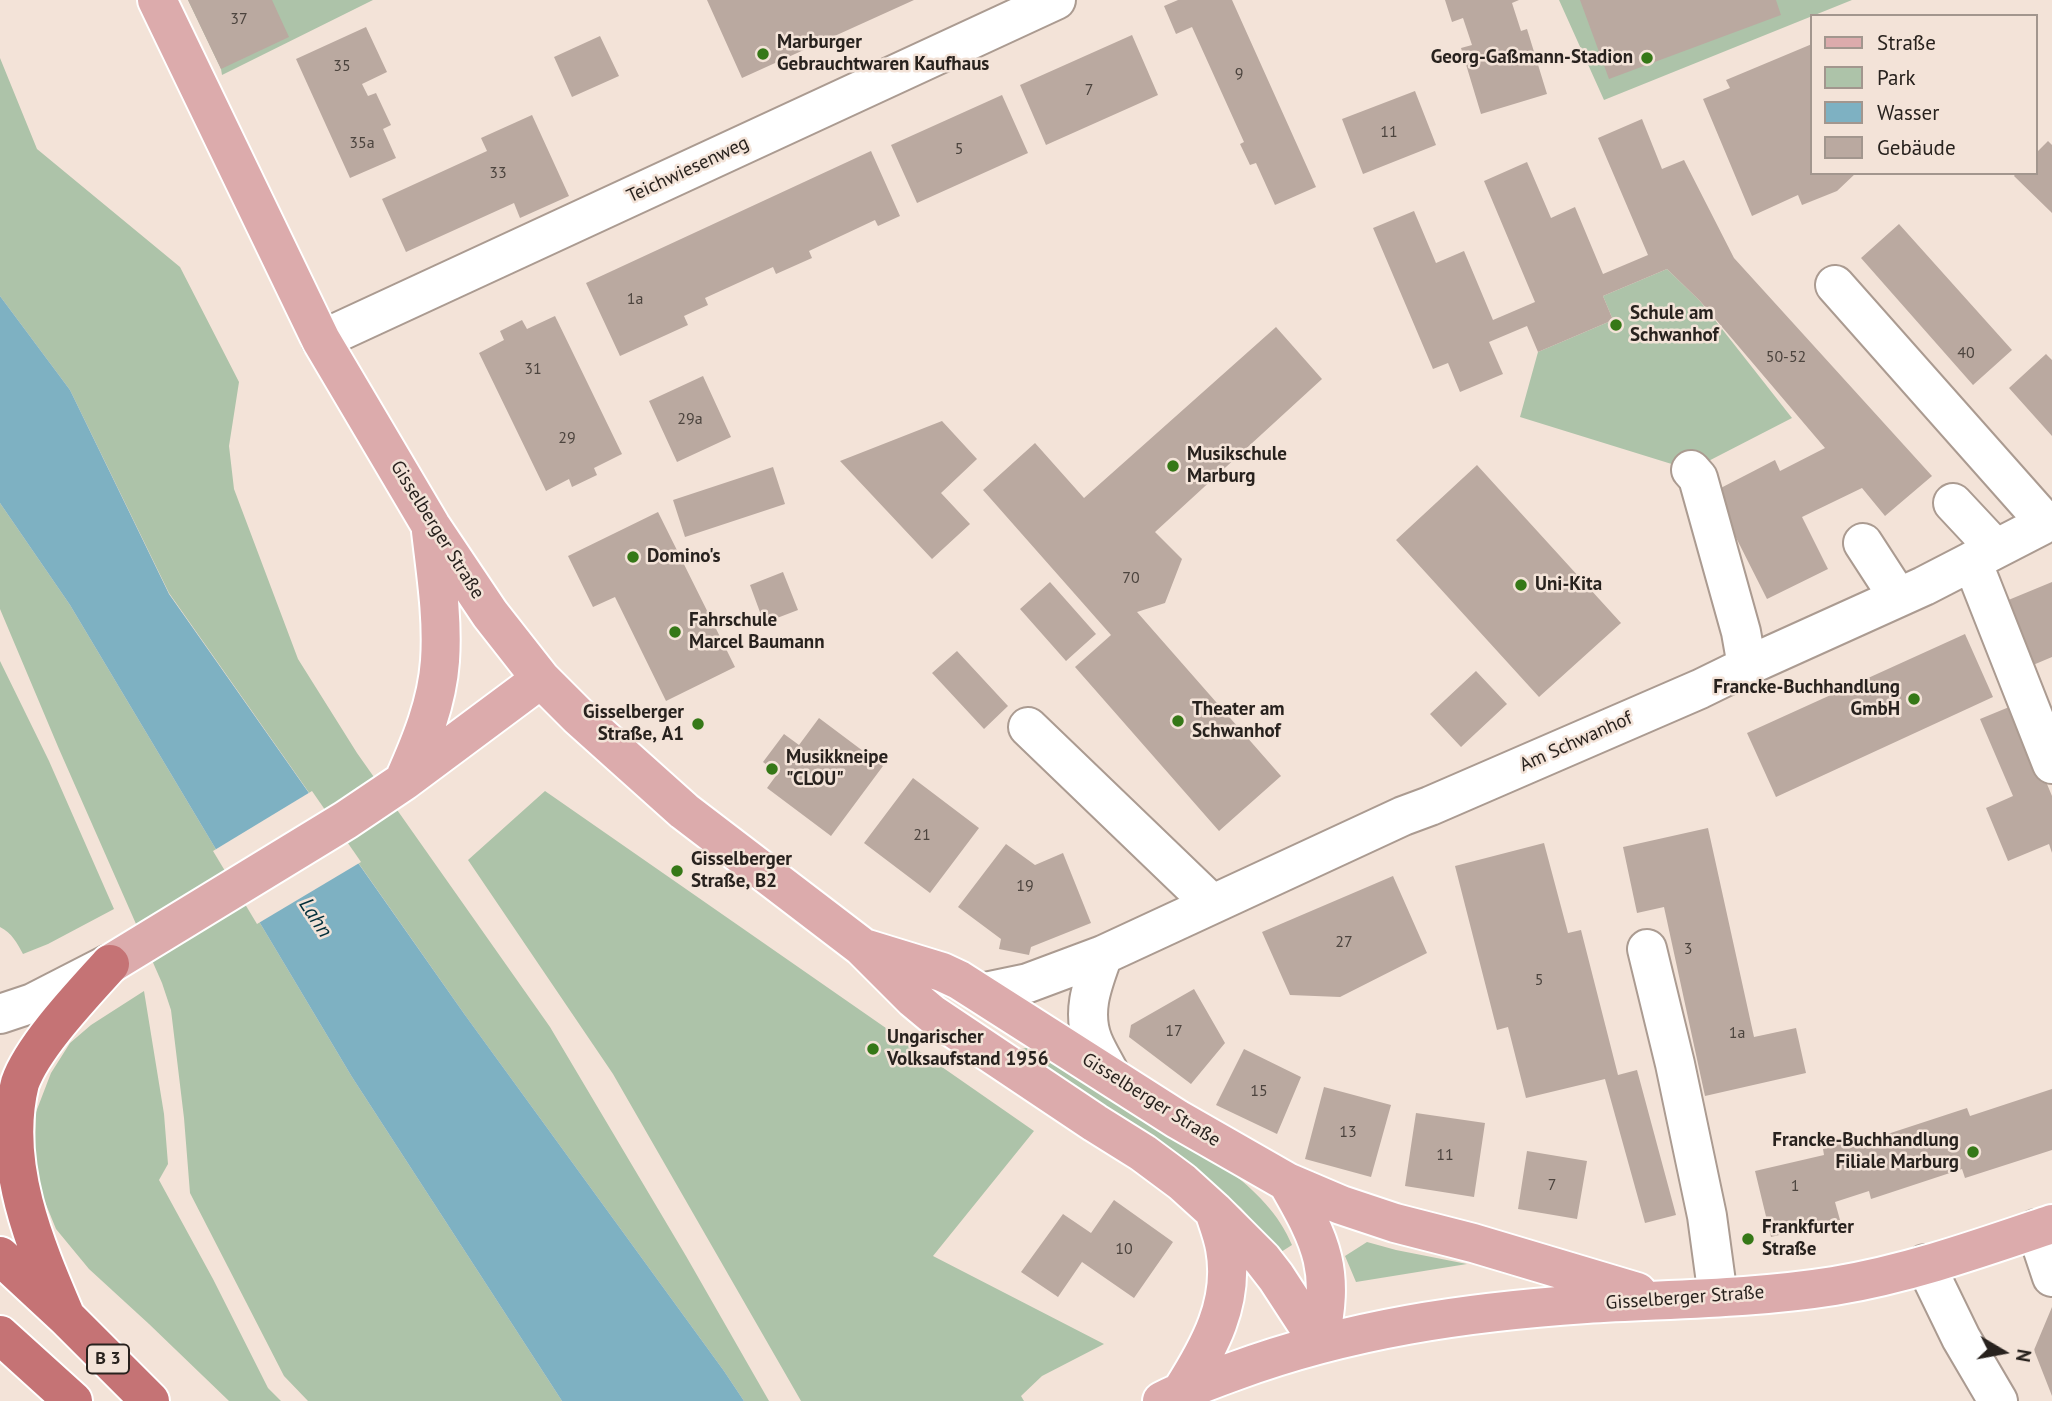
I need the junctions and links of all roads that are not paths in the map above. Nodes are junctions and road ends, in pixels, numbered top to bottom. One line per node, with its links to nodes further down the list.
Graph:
1 (157, 0): 4 (main road, Gisselberger Straße)
2 (1056, 0): 4 (street, Teichwiesenweg)
3 (1835, 285): 7 (street, Am Schwanhof)
4 (321, 340): 8 (main road, Gisselberger Straße)
5 (1692, 470): 12 (street)
6 (1953, 503): 10 (street)
7 (2049, 522): 10 (street, Am Schwanhof)
8 (431, 526): 13 (main road, Gisselberger Straße); 16 (main road)
9 (1863, 543): 11 (street)
10 (1984, 555): 11 (street, Am Schwanhof); 15 (street)
11 (1898, 597): 12 (street, Am Schwanhof)
12 (1747, 666): 17 (street, Am Schwanhof)
13 (541, 679): 16 (main road); 18 (main road, Gisselberger Straße)
14 (1028, 727): 17 (street)
15 (2052, 764)
16 (404, 781): 21 (main road)
17 (1212, 904): 20 (street, Am Schwanhof)
18 (862, 947): 22 (main road, Gisselberger Straße); 26 (main road, Gisselberger Straße)
19 (1647, 949): 31 (street)
20 (1104, 954): 22 (street, Am Schwanhof); 24 (street)
21 (110, 964): 23 (highway)
22 (981, 993): 24 (main road, Gisselberger Straße)
23 (29, 1015): 33 (highway)
24 (1111, 1076): 25 (main road, Gisselberger Straße)
25 (1287, 1182): 32 (main road, Gisselberger Straße); 35 (main road)
26 (1214, 1211): 35 (main road, Gisselberger Straße); 36 (main road)
27 (2044, 1226): 29 (main road, Gisselberger Straße); 30 (street)
28 (0, 1256): 33 (highway, B 3)
29 (1925, 1264): 31 (main road, Gisselberger Straße); 39 (street)
30 (2052, 1277)
31 (1718, 1297): 32 (main road, Gisselberger Straße)
32 (1665, 1300): 35 (main road, Gisselberger Straße)
33 (66, 1317): 38 (highway, B 3)
34 (0, 1335): 37 (highway)
35 (1319, 1343): 36 (main road, Gisselberger Straße)
36 (1171, 1396)
37 (73, 1401)
38 (149, 1401)
39 (1998, 1401)

